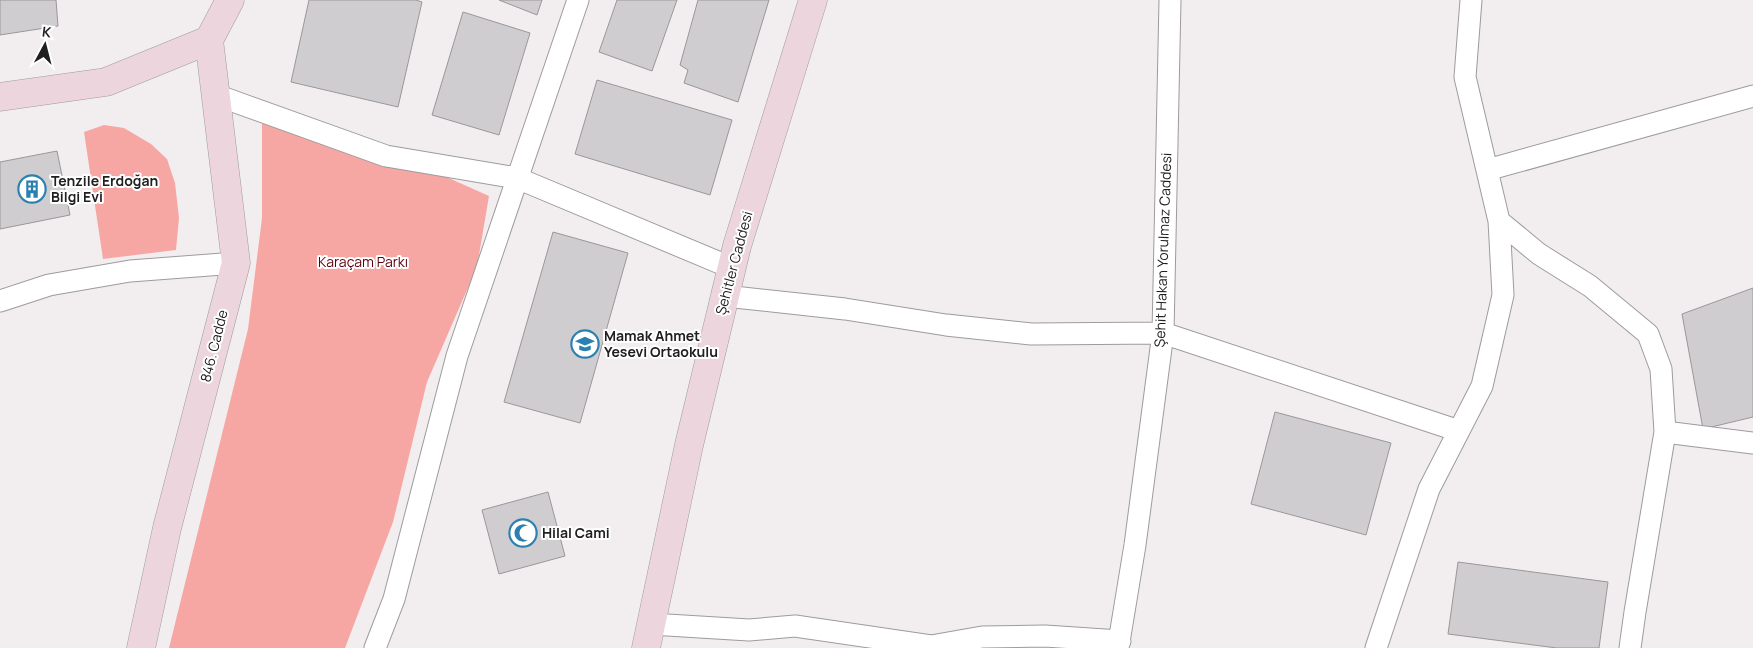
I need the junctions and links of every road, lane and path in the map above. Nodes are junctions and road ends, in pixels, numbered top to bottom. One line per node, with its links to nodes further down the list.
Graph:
1 (230, 0): 6 (street)
2 (578, 0): 11 (street)
3 (813, 0): 14 (street, Şehitler Caddesi)
4 (1170, 0): 17 (street, Şehit Hakan Yorulmaz Caddesi)
5 (1471, 0): 10 (street)
6 (209, 40): 7 (street, 846. Cadde); 9 (street)
7 (216, 95): 11 (street); 13 (street, 846. Cadde)
8 (1753, 96): 10 (street)
9 (0, 97)
10 (1487, 170): 12 (street)
11 (517, 178): 14 (street); 24 (street)
12 (1499, 221): 18 (street); 19 (street)
13 (236, 263): 16 (street); 23 (street, 846. Cadde)
14 (732, 268): 15 (street, Şehitler Caddesi)
15 (725, 296): 17 (street); 21 (street, Şehitler Caddesi)
16 (0, 301)
17 (1163, 333): 18 (street); 22 (street, Şehit Hakan Yorulmaz Caddesi)
18 (1459, 431): 25 (street)
19 (1665, 432): 20 (street); 26 (street)
20 (1753, 443)
21 (649, 636): 22 (street)
22 (1119, 645)
23 (141, 648)
24 (375, 648)
25 (1376, 648)
26 (1630, 648)

